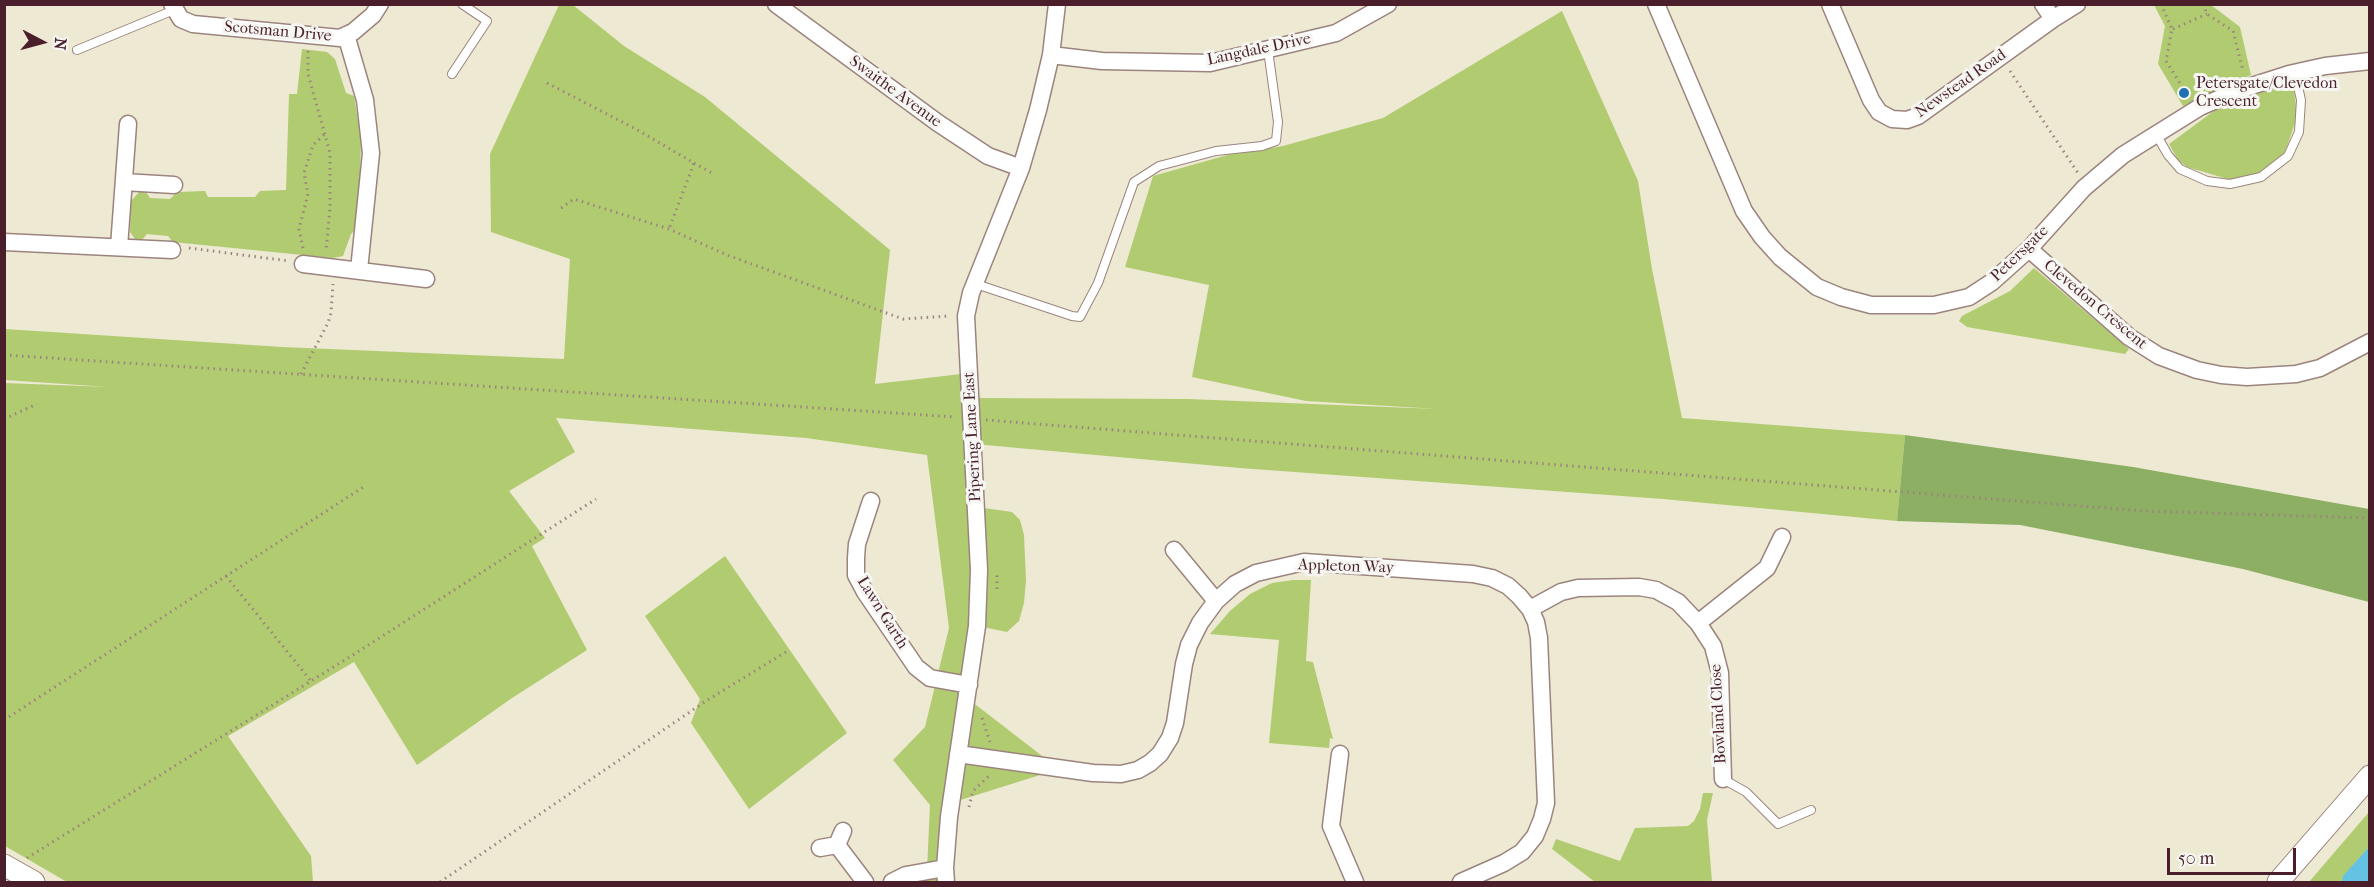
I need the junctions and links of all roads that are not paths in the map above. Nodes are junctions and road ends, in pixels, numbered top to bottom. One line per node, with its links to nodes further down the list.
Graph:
1 (380, 4): 12 (street, Scotsman Drive)
2 (462, 4): 18 (lane)
3 (776, 4): 21 (street, Swaithe Avenue)
4 (1057, 4): 15 (street, Pipering Lane East)
5 (1389, 4): 14 (street, Langdale Drive)
6 (1656, 4): 26 (street, Petersgate)
7 (1830, 4): 11 (street, Newstead Road)
8 (2043, 4): 11 (street)
9 (2077, 4): 11 (street, Newstead Road)
10 (173, 7): 12 (street, Scotsman Drive); 13 (lane)
11 (2053, 19)
12 (346, 35): 29 (street)
13 (77, 50)
14 (1268, 50): 15 (street, Langdale Drive); 31 (lane)
15 (1051, 55): 21 (street, Pipering Lane East)
16 (2370, 61): 17 (street, Petersgate)
17 (2295, 73): 20 (street, Petersgate); 20 (lane)
18 (452, 74)
19 (128, 124): 22 (street)
20 (2155, 134): 26 (street, Petersgate)
21 (1021, 168): 31 (street, Pipering Lane East)
22 (124, 182): 23 (street); 25 (street)
23 (174, 185)
24 (4, 242): 25 (street)
25 (119, 247): 27 (street)
26 (2029, 249): 32 (street, Clevedon Crescent)
27 (172, 250)
28 (303, 264): 29 (street)
29 (359, 270): 30 (street)
30 (426, 279)
31 (976, 284): 39 (street, Pipering Lane East)
32 (2370, 342)
33 (871, 501): 39 (street, Lawn Garth)
34 (1782, 537): 38 (street)
35 (1174, 550): 36 (street)
36 (1216, 601): 37 (street, Appleton Way); 40 (street, Appleton Way)
37 (1530, 609): 38 (street, Bowland Close); 52 (street, Appleton Way)
38 (1698, 623): 43 (street, Bowland Close)
39 (969, 685): 40 (street, Pipering Lane East)
40 (958, 754): 47 (street, Pipering Lane East)
41 (1340, 754): 51 (street)
42 (2370, 776): 53 (street)
43 (1722, 780): 44 (lane)
44 (1811, 810)
45 (820, 848): 49 (street)
46 (7, 867): 48 (street)
47 (946, 875): 50 (street)
48 (34, 882)
49 (865, 882)
50 (892, 882)
51 (1355, 882)
52 (1461, 882)
53 (2278, 882)

